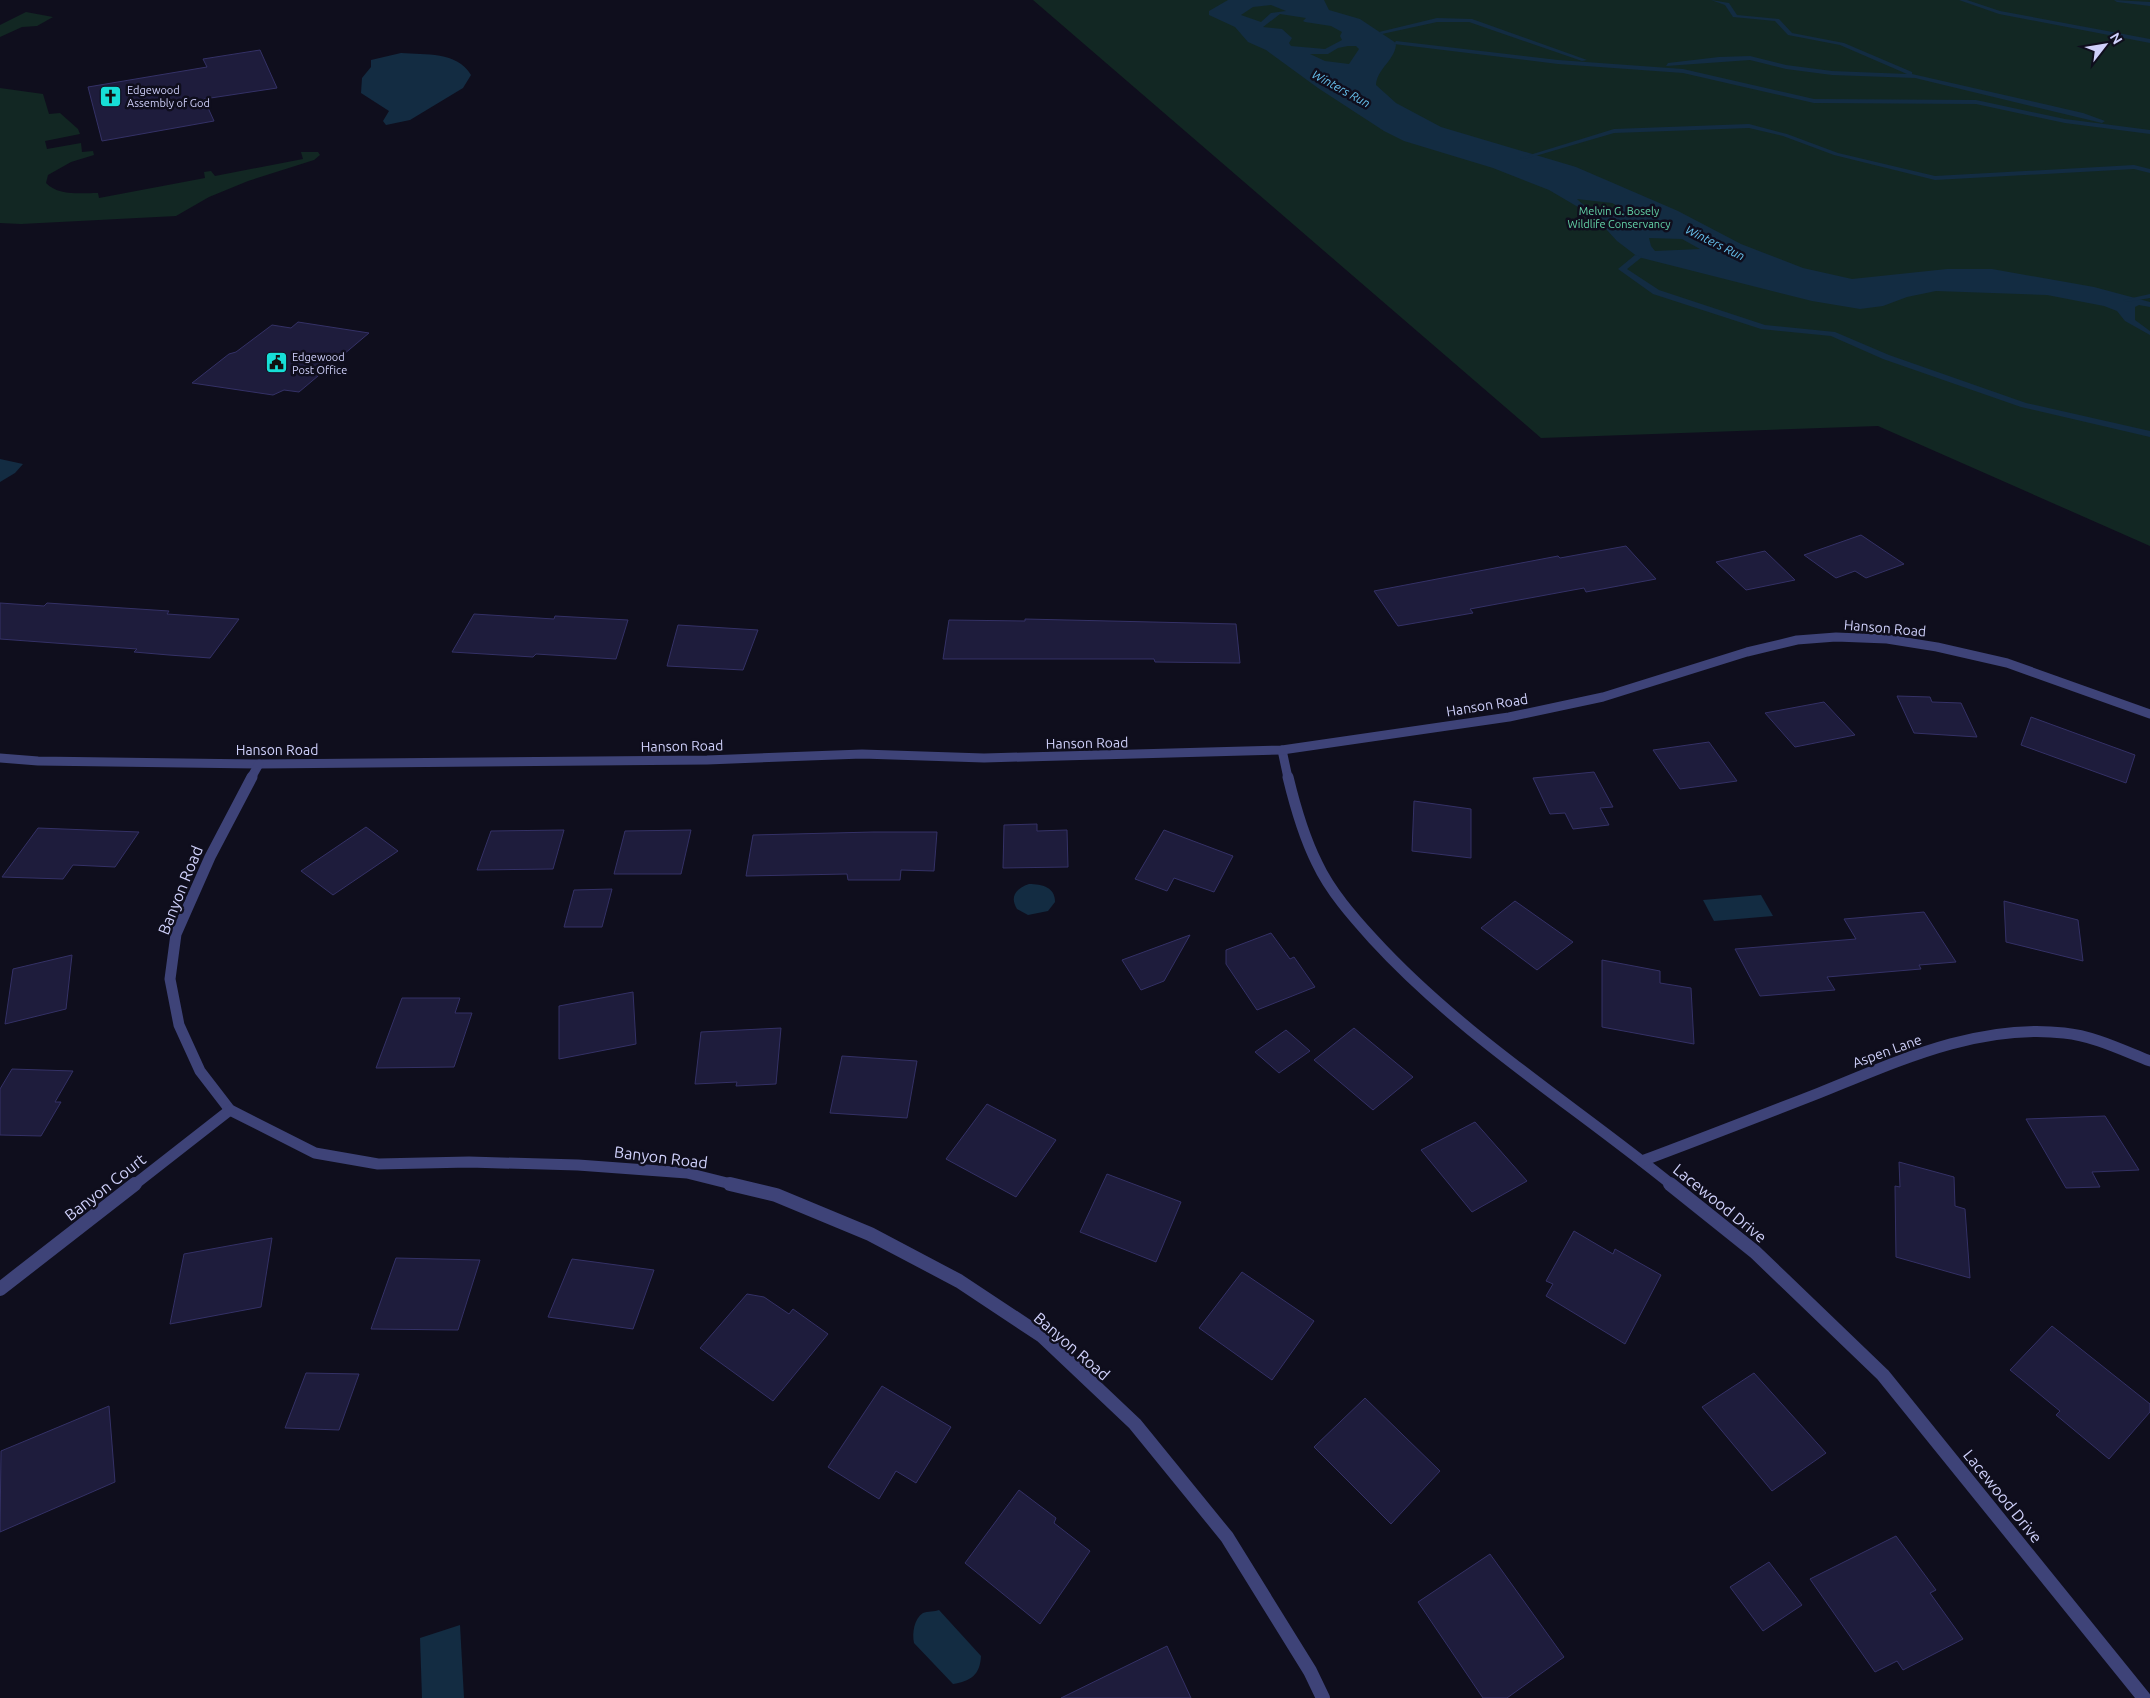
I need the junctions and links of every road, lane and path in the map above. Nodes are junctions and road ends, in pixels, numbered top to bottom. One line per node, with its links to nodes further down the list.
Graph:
1 (2150, 714): 2 (street, Hanson Road)
2 (1282, 750): 4 (street, Hanson Road); 7 (street, Lacewood Drive)
3 (0, 758): 4 (street, Hanson Road)
4 (259, 764): 6 (street, Banyon Road)
5 (2150, 1061): 7 (street, Aspen Lane)
6 (230, 1110): 8 (street, Banyon Court); 9 (street, Banyon Road)
7 (1642, 1161): 10 (street, Lacewood Drive)
8 (0, 1289)
9 (1323, 1698)
10 (2144, 1698)

